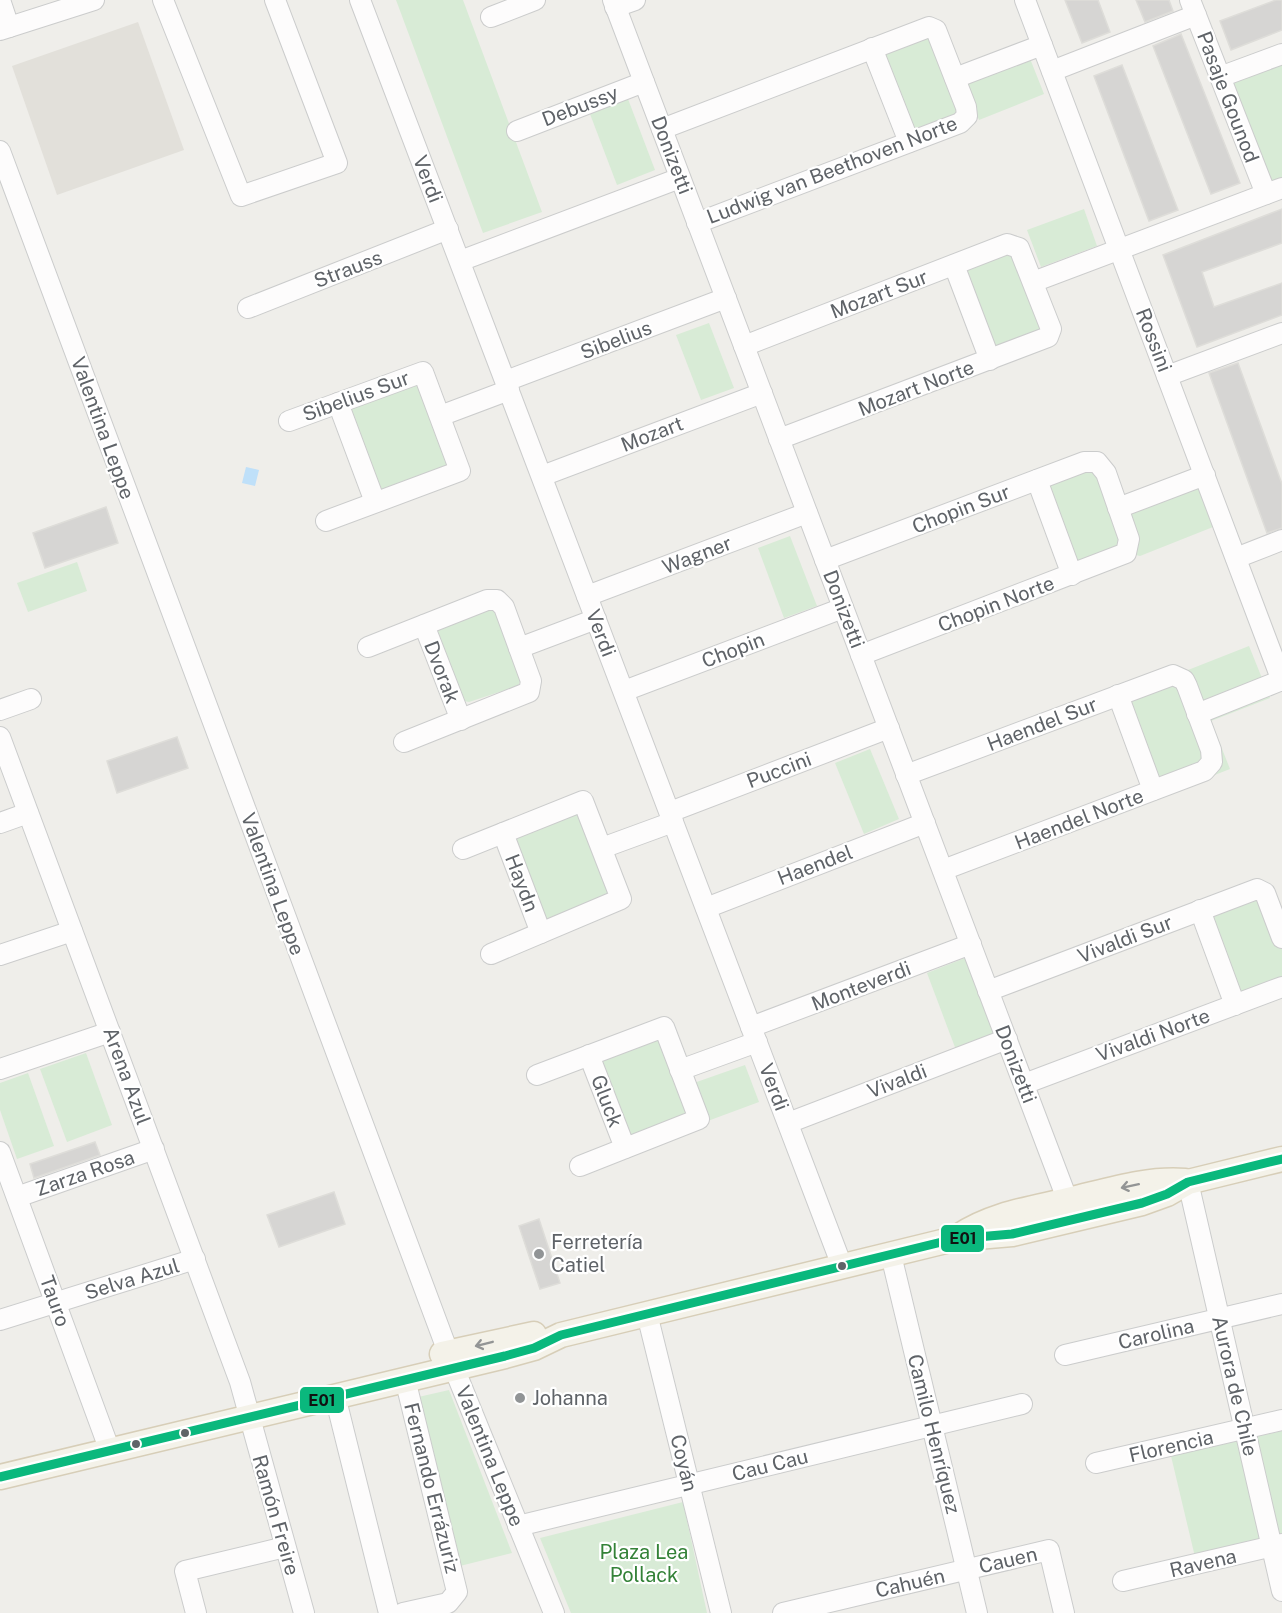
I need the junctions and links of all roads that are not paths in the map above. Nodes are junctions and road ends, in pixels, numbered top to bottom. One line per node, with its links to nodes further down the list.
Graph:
1 (0, 0): 12 (street)
2 (94, 0): 12 (street)
3 (163, 0): 4 (street)
4 (275, 0)
5 (360, 0): 27 (street, Verdi)
6 (535, 0): 11 (street)
7 (635, 0): 9 (street)
8 (1025, 0): 13 (street, Rossini)
9 (614, 4): 19 (street, Donizetti)
10 (1193, 8): 16 (street); 17 (street, Pasaje Gounod)
11 (491, 16)
12 (5, 29)
13 (1042, 45): 16 (street, Rossini); 18 (street)
14 (872, 48): 18 (street); 20 (street); 22 (street)
15 (1282, 54): 17 (street)
16 (1052, 71): 28 (street, Rossini)
17 (1220, 77): 25 (street, Pasaje Gounod)
18 (955, 78): 22 (street, Ludwig van Beethoven Norte)
19 (644, 82): 20 (street, Donizetti); 21 (street, Debussy)
20 (662, 129): 24 (street, Donizetti)
21 (517, 131)
22 (909, 142): 26 (street, Ludwig van Beethoven Norte)
23 (0, 151): 119 (street, Valentina Leppe)
24 (680, 178): 26 (street, Donizetti); 29 (street)
25 (1274, 191): 28 (street)
26 (697, 223): 32 (street, Donizetti)
27 (448, 230): 29 (street, Verdi); 33 (street, Strauss)
28 (1119, 249): 31 (street); 37 (street, Rossini)
29 (460, 261): 38 (street, Verdi)
30 (954, 265): 31 (street, Mozart Sur); 35 (street, Mozart Sur); 36 (street)
31 (1033, 282): 36 (street, Mozart Norte)
32 (726, 298): 35 (street, Donizetti); 38 (street, Sibelius)
33 (248, 308)
34 (1282, 333): 37 (street)
35 (744, 346): 39 (street, Donizetti)
36 (990, 360): 43 (street, Mozart Norte)
37 (1167, 376): 44 (street, Rossini)
38 (507, 386): 41 (street, Sibelius); 45 (street, Verdi)
39 (762, 393): 43 (street, Donizetti); 45 (street, Mozart)
40 (338, 403): 41 (street, Sibelius Sur); 42 (street, Sibelius Sur); 47 (street)
41 (440, 416): 47 (street)
42 (289, 421)
43 (779, 439): 49 (street, Donizetti)
44 (1204, 475): 48 (street); 52 (street, Rossini)
45 (542, 476): 55 (street, Verdi)
46 (1037, 480): 48 (street, Chopin Sur); 53 (street, Chopin Sur); 54 (street)
47 (375, 502): 50 (street)
48 (1118, 508): 54 (street, Chopin Norte)
49 (807, 513): 53 (street, Donizetti); 55 (street, Wagner)
50 (326, 521)
51 (1282, 540): 52 (street)
52 (1236, 558): 62 (street, Rossini)
53 (825, 560): 56 (street, Donizetti)
54 (1072, 575): 61 (street, Chopin Norte)
55 (587, 596): 57 (street, Verdi)
56 (843, 608): 61 (street, Donizetti); 63 (street, Chopin)
57 (596, 619): 60 (street); 63 (street, Verdi)
58 (424, 625): 59 (street); 60 (street); 68 (street, Dvorak)
59 (368, 647)
60 (519, 648): 68 (street)
61 (861, 655): 69 (street, Donizetti)
62 (1282, 681): 67 (street)
63 (624, 691): 75 (street, Verdi)
64 (1118, 695): 67 (street, Haendel Sur); 72 (street, Haendel Sur); 73 (street)
65 (31, 699): 66 (street)
66 (0, 710)
67 (1197, 714): 73 (street, Haendel Norte)
68 (461, 720): 71 (street)
69 (889, 728): 72 (street, Donizetti); 75 (street, Puccini)
70 (0, 737): 74 (street, Arena Azul)
71 (404, 742)
72 (906, 775): 77 (street, Donizetti)
73 (1153, 790): 81 (street, Haendel Norte)
74 (28, 813): 76 (street); 84 (street, Arena Azul)
75 (671, 817): 79 (street, Puccini); 82 (street, Verdi)
76 (0, 823)
77 (924, 823): 81 (street, Donizetti); 82 (street, Haendel)
78 (503, 833): 79 (street); 80 (street); 85 (street, Haydn)
79 (602, 848): 85 (street)
80 (463, 849)
81 (943, 870): 87 (street, Donizetti)
82 (706, 908): 94 (street, Verdi)
83 (1200, 910): 86 (street, Vivaldi Sur); 91 (street, Vivaldi Sur); 92 (street)
84 (72, 931): 89 (street); 93 (street, Arena Azul)
85 (541, 933): 88 (street)
86 (1282, 938)
87 (971, 944): 91 (street, Donizetti); 94 (street, Monteverdi)
88 (491, 954)
89 (0, 955)
90 (1282, 987): 92 (street, Vivaldi Norte)
91 (988, 991): 95 (street, Donizetti)
92 (1234, 1005): 100 (street, Vivaldi Norte)
93 (110, 1032): 97 (street); 103 (street, Arena Azul)
94 (754, 1035): 98 (street, Monteverdi); 101 (street, Verdi)
95 (1006, 1039): 100 (street, Donizetti); 101 (street, Vivaldi)
96 (589, 1055): 98 (street); 99 (street); 102 (street, Gluck)
97 (0, 1069)
98 (680, 1070): 102 (street)
99 (537, 1075)
100 (1024, 1084): 109 (street, Donizetti)
101 (788, 1123): 112 (street, Verdi)
102 (625, 1148): 106 (street)
103 (154, 1149): 108 (street, Zarza Rosa); 111 (street, Arena Azul)
104 (0, 1152): 108 (street, Tauro)
105 (1282, 1159): 107 (main road)
106 (579, 1166)
107 (1188, 1182): 109 (main road); 116 (street, Aurora de Chile)
108 (17, 1197): 113 (street, Tauro)
109 (1071, 1210): 110 (main road)
110 (891, 1255): 112 (main road); 125 (street, Camilo Henríquez)
111 (195, 1259): 113 (street, Selva Azul); 123 (street, Arena Azul)
112 (842, 1266): 115 (main road)
113 (55, 1302): 117 (street, Selva Azul); 127 (street, Tauro)
114 (1282, 1304): 116 (street, Carolina)
115 (647, 1314): 119 (main road); 131 (street, Coyán)
116 (1219, 1319): 118 (street, Carolina); 126 (street, Aurora de Chile)
117 (0, 1320)
118 (1065, 1355)
119 (452, 1361): 120 (main road); 123 (main road); 132 (street, Valentina Leppe)
120 (405, 1379): 121 (main road); 141 (street, Fernando Errázuriz)
121 (335, 1396): 123 (main road); 140 (street)
122 (1022, 1404): 125 (street, Cau Cau)
123 (246, 1410): 127 (main road); 134 (street, Ramón Freire)
124 (1282, 1420): 126 (street, Florencia)
125 (932, 1426): 131 (street, Cau Cau); 135 (street, Camilo Henríquez)
126 (1245, 1429): 129 (street, Florencia); 133 (street, Aurora de Chile)
127 (107, 1444): 128 (main road); 130 (main road)
128 (0, 1462)
129 (1096, 1463)
130 (0, 1477)
131 (689, 1485): 132 (street, Cau Cau); 143 (street, Coyán)
132 (518, 1526): 142 (street, Valentina Leppe)
133 (1277, 1546): 136 (street, Ravena); 137 (street, Aurora de Chile)
134 (285, 1547): 138 (street); 139 (street, Ramón Freire)
135 (967, 1570): 144 (street, Cahuén); 145 (street, Camilo Henríquez); 146 (street, Cauen)
136 (1123, 1581)
137 (1282, 1591)
138 (196, 1613)
139 (304, 1613)
140 (389, 1613)
141 (403, 1613)
142 (554, 1613)
143 (721, 1613)
144 (783, 1613)
145 (977, 1613)
146 (1064, 1613)

